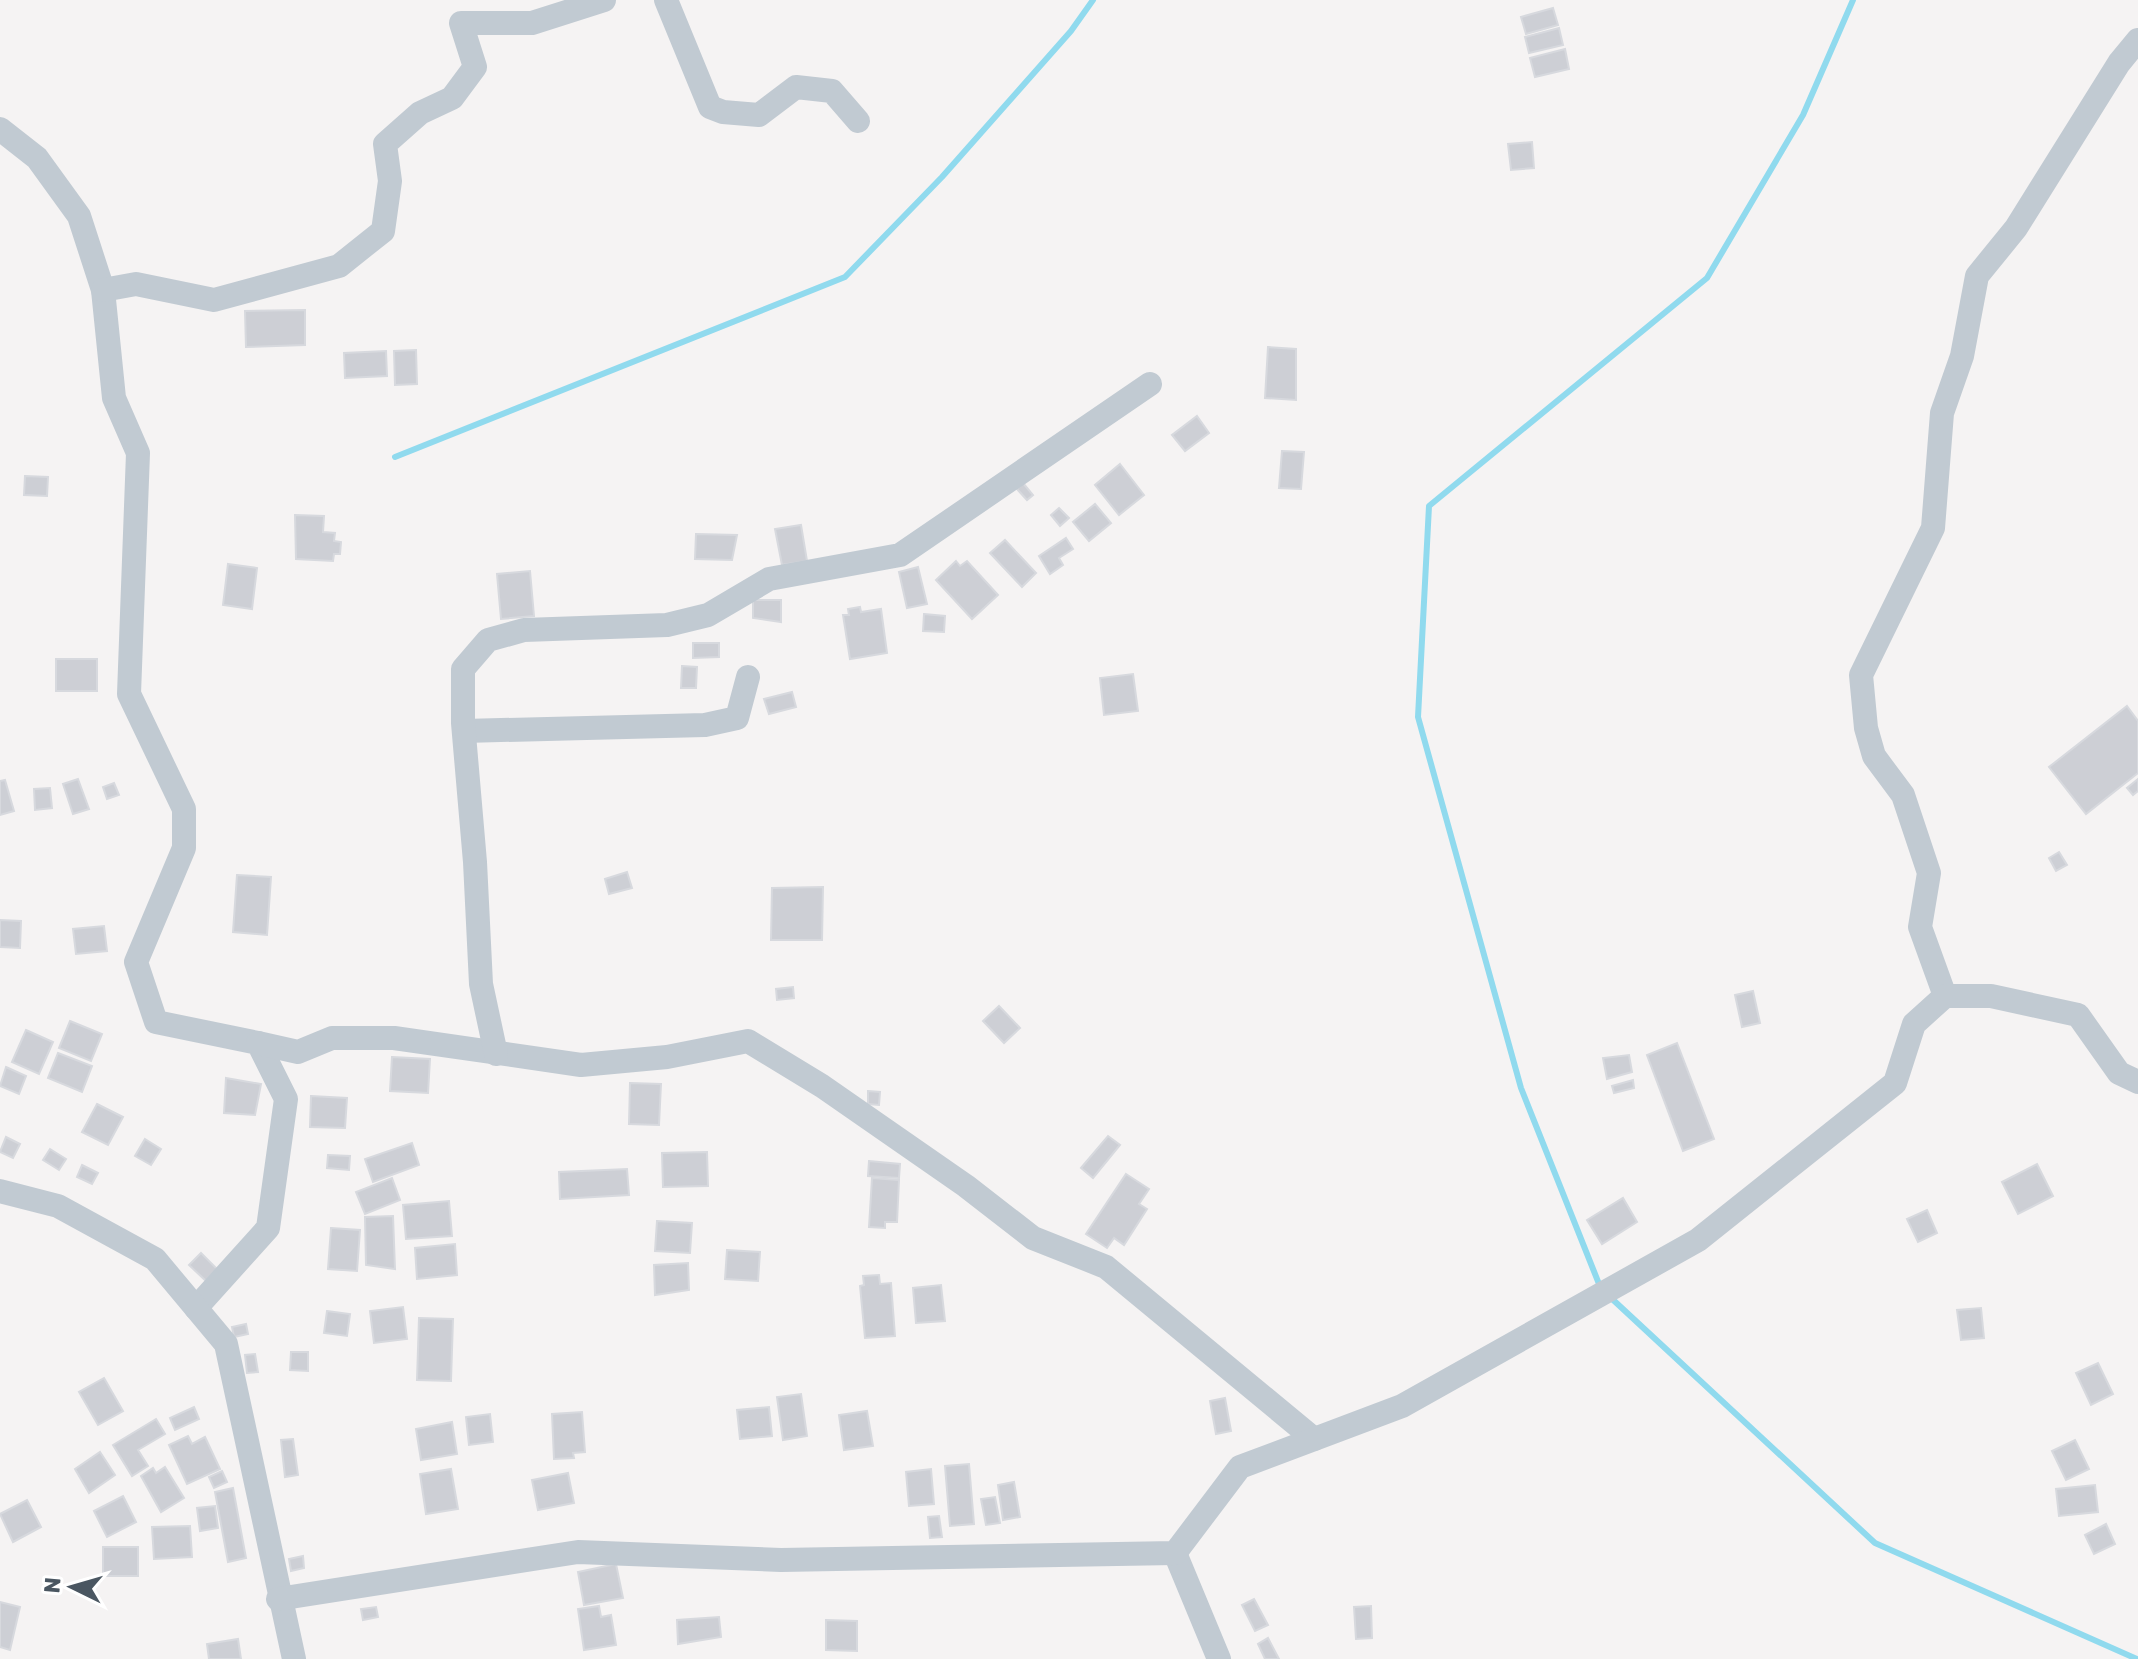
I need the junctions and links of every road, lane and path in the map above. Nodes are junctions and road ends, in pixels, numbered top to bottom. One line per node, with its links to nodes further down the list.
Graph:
1 (604, 0): 6 (street)
2 (666, 0): 4 (street)
3 (2138, 40): 10 (street)
4 (858, 121)
5 (0, 129): 6 (street)
6 (103, 290): 11 (street)
7 (1150, 384): 9 (street)
8 (748, 677): 9 (street)
9 (464, 731): 12 (street)
10 (1945, 996): 13 (street); 16 (street)
11 (258, 1043): 12 (street); 15 (street)
12 (496, 1054): 16 (street)
13 (2138, 1082)
14 (0, 1191): 15 (street)
15 (196, 1308): 18 (street)
16 (1314, 1439): 17 (street)
17 (1175, 1553): 18 (street); 20 (street)
18 (278, 1599): 19 (street)
19 (294, 1659)
20 (1219, 1659)

